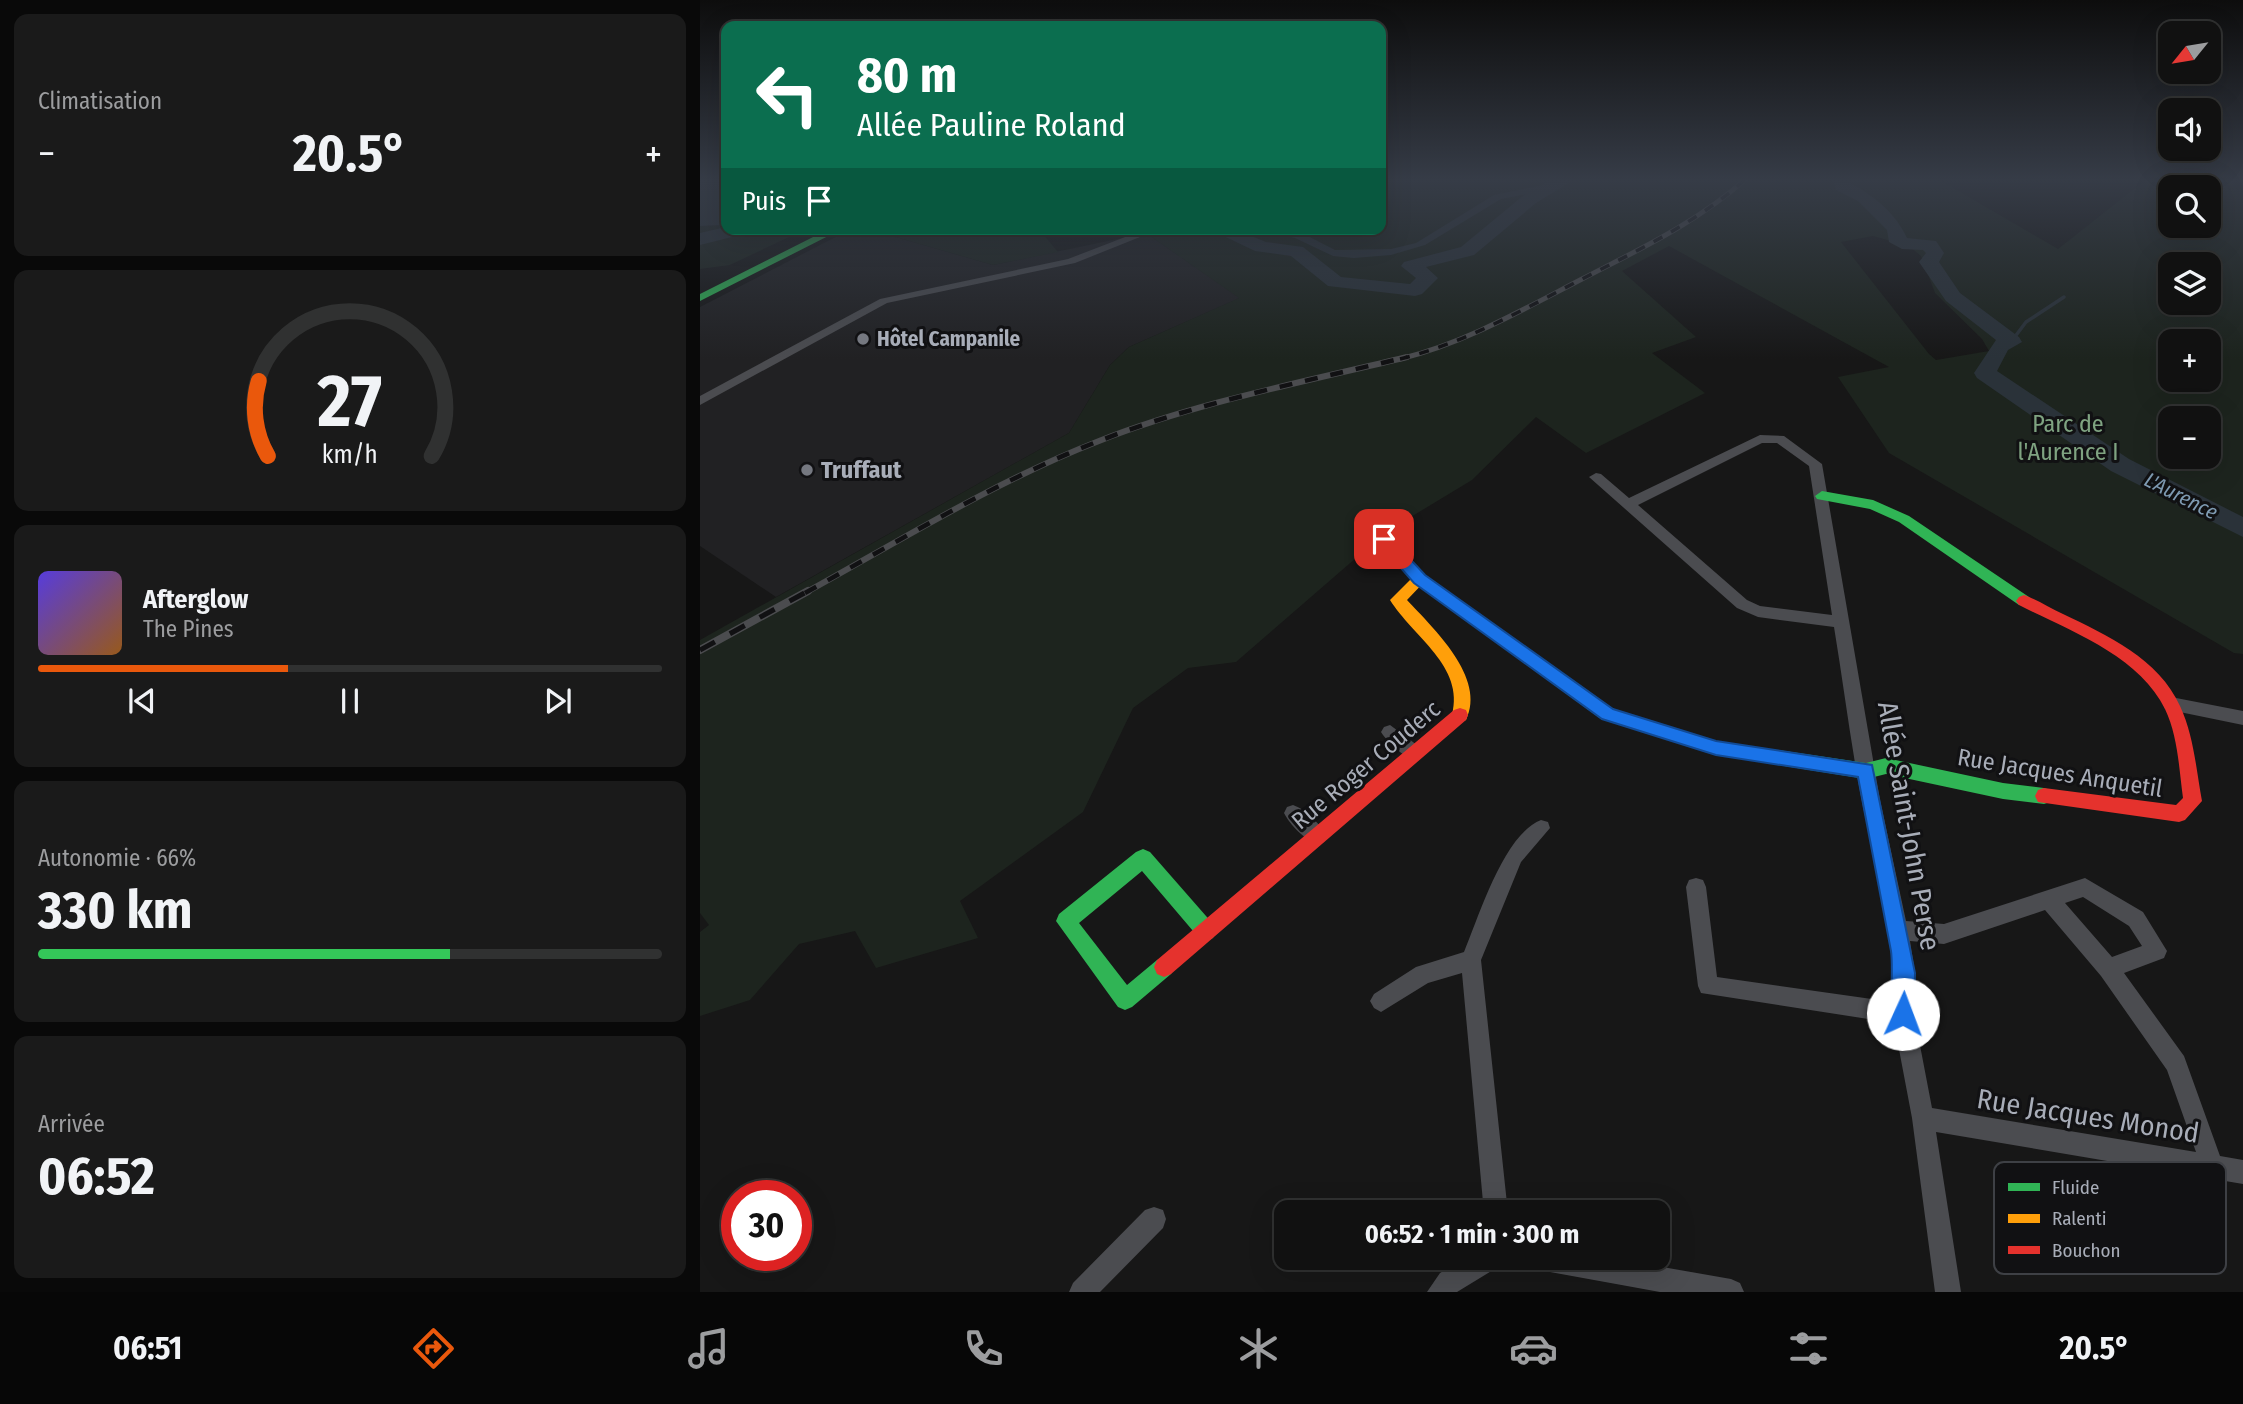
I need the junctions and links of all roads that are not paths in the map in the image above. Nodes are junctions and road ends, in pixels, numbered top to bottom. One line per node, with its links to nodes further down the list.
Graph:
1 (797, 238): 4 (street)
2 (819, 238): 5 (street)
3 (1131, 238): 6 (street)
4 (700, 284)
5 (700, 298)
6 (700, 401)
7 (1596, 477): 9 (street)
8 (1822, 496): 9 (street, Allée Saint-John Perse); 12 (street, Allée Saint-John Perse); 13 (street, Rue Jacques Anquetil)
9 (1629, 504): 12 (street)
10 (1384, 539): 11 (street)
11 (1420, 579): 16 (street, Rue Roger Couderc); 17 (street)
12 (1843, 622): 17 (street, Allée Saint-John Perse)
13 (2171, 705): 14 (street); 17 (street, Rue Jacques Anquetil)
14 (2243, 718)
15 (1390, 732): 16 (street)
16 (1415, 753): 20 (street, Rue Roger Couderc)
17 (1866, 771): 23 (street, Allée Saint-John Perse)
18 (1293, 813): 20 (street)
19 (1541, 828): 25 (street)
20 (1317, 836): 24 (street, Rue Roger Couderc)
21 (1696, 887): 28 (street)
22 (2050, 901): 23 (street); 26 (street); 26 (street)
23 (1898, 930): 28 (street, Allée Saint-John Perse)
24 (1206, 931): 24 (street, Rue Roger Couderc)
25 (1471, 960): 27 (street); 32 (street)
26 (2108, 970): 31 (street)
27 (1381, 1002)
28 (1903, 1014): 29 (street, Allée Saint-John Perse)
29 (1923, 1118): 30 (street, Rue Jacques Monod); 39 (street, Allée Saint-John Perse)
30 (2189, 1162)
31 (2212, 1162)
32 (1495, 1200)
33 (1154, 1219): 36 (street)
34 (1469, 1270): 37 (street)
35 (1607, 1270): 38 (street)
36 (1082, 1292)
37 (1440, 1292)
38 (1731, 1292)
39 (1948, 1292)

